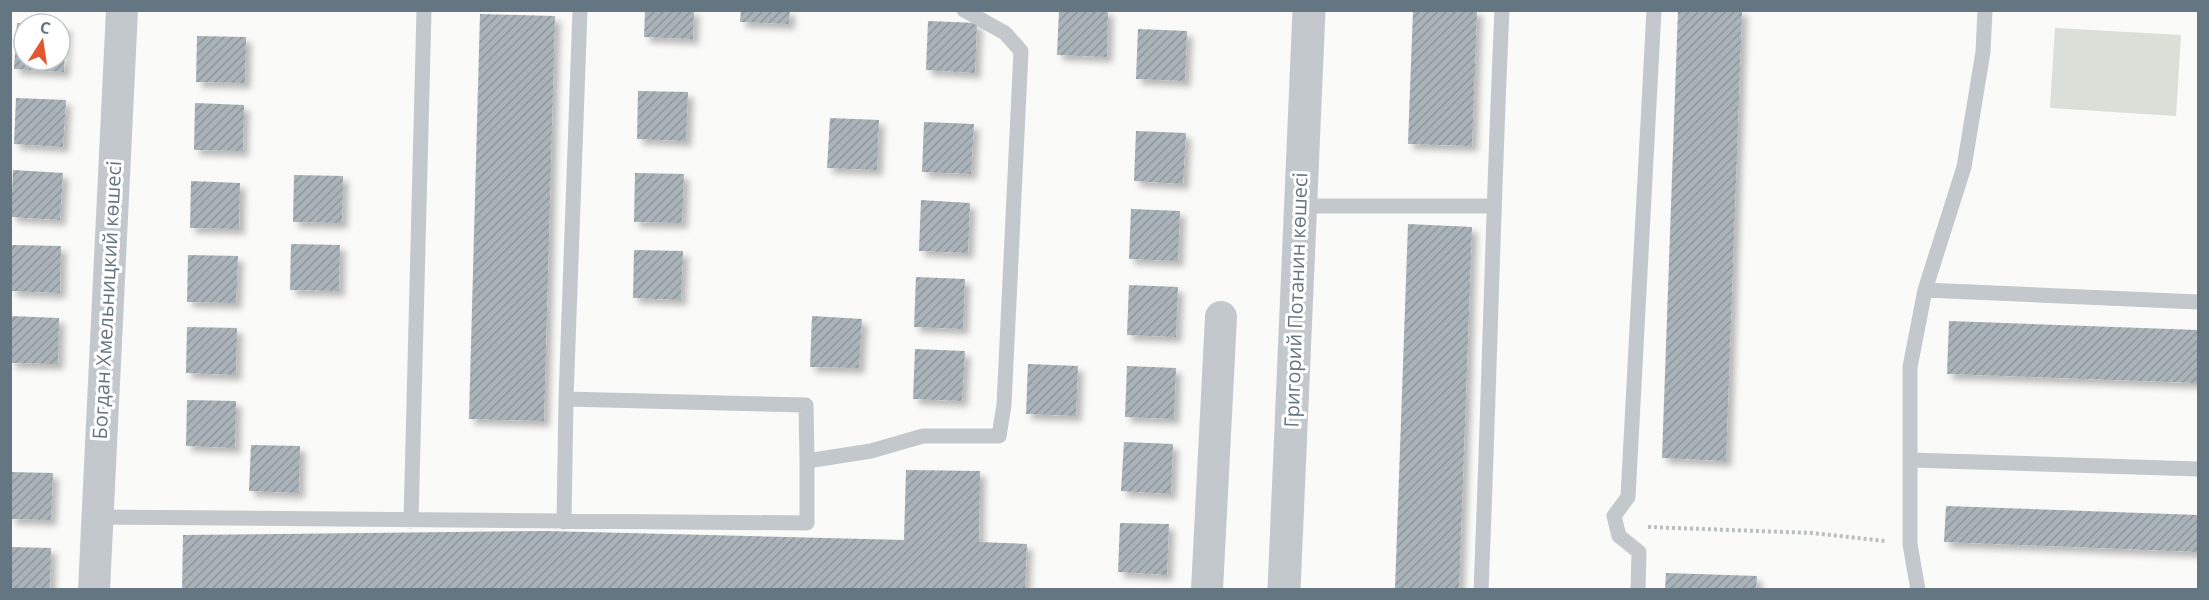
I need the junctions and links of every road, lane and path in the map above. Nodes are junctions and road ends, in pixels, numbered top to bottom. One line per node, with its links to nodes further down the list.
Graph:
1 (122, 10): 18 (street, Богдан Хмельницкий көшесі)
2 (424, 10): 19 (lane)
3 (580, 10): 14 (lane)
4 (964, 10): 16 (lane)
5 (1309, 10): 9 (street, Григорий Потанин көшесі)
6 (1502, 10): 10 (lane)
7 (1654, 10): 21 (lane)
8 (1985, 10): 11 (lane)
9 (1300, 206): 10 (lane); 25 (street, Григорий Потанин көшесі)
10 (1493, 206): 26 (lane)
11 (1925, 290): 12 (lane); 15 (lane)
12 (2199, 302)
13 (1221, 317): 24 (street)
14 (566, 399): 16 (lane); 20 (lane)
15 (1911, 460): 17 (lane); 22 (lane)
16 (807, 461): 20 (lane)
17 (2199, 469)
18 (97, 517): 19 (lane); 23 (street, Богдан Хмельницкий көшесі)
19 (411, 520): 20 (lane)
20 (564, 522)
21 (1618, 536): 22 (path); 27 (lane)
22 (1910, 544): 28 (lane)
23 (94, 590)
24 (1207, 590)
25 (1284, 590)
26 (1480, 590)
27 (1638, 590)
28 (1918, 590)

